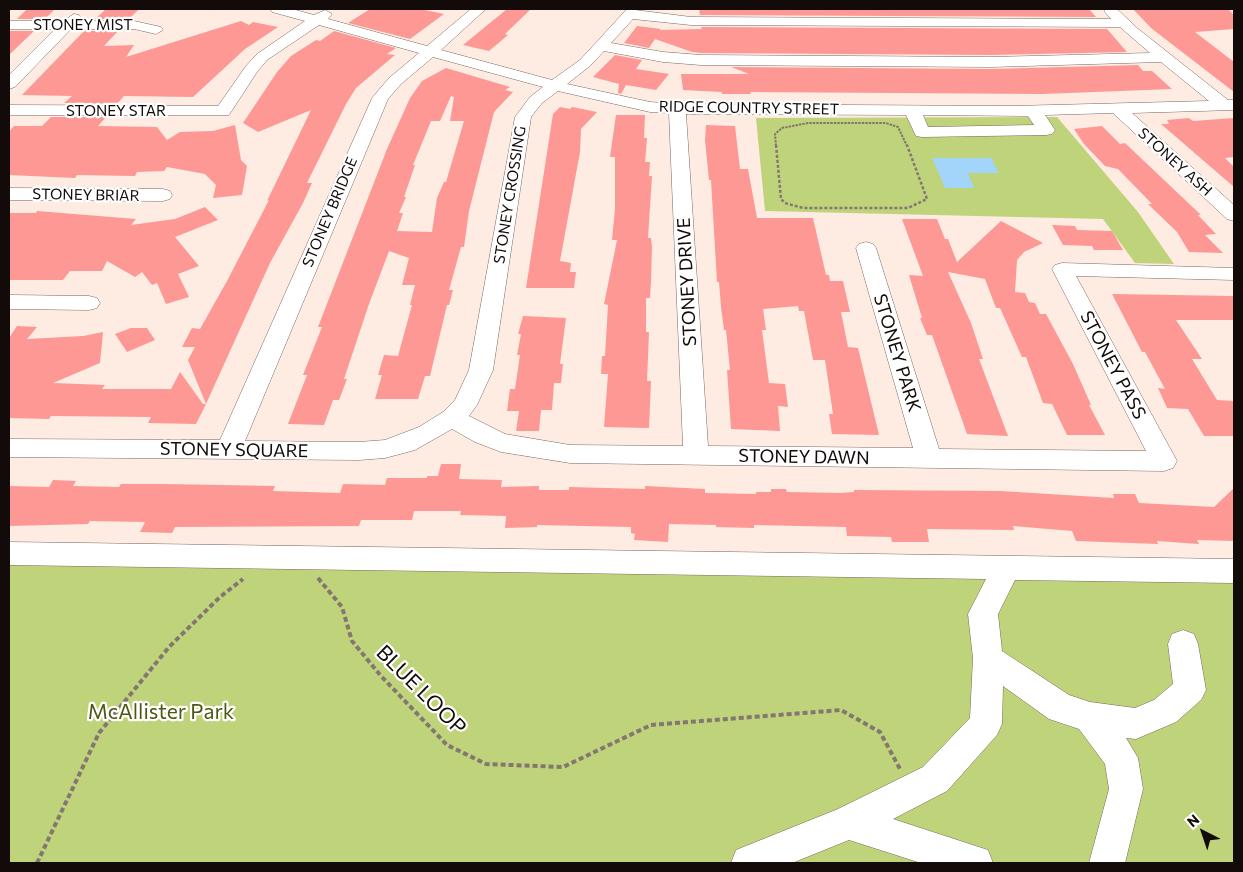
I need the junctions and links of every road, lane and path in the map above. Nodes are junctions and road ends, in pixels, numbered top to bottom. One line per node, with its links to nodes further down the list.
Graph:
1 (83, 9): 10 (street)
2 (277, 9): 7 (street, RIDGE COUNTRY STREET)
3 (333, 9): 7 (street)
4 (479, 9): 13 (street, STONEY BRIDGE)
5 (1109, 9): 8 (street)
6 (632, 11): 8 (street); 12 (street, STONEY CROSSING)
7 (317, 20): 13 (street, RIDGE COUNTRY STREET); 20 (street, STONEY STAR)
8 (1122, 23): 14 (street)
9 (9, 25): 10 (street, STONEY MIST)
10 (67, 25): 11 (street, STONEY MIST); 15 (street)
11 (156, 30)
12 (602, 46): 14 (street); 16 (street, STONEY CROSSING)
13 (429, 51): 16 (street, RIDGE COUNTRY STREET); 33 (street, STONEY BRIDGE)
14 (1163, 56): 17 (street)
15 (9, 84)
16 (555, 86): 19 (street, RIDGE COUNTRY STREET); 31 (street, STONEY CROSSING)
17 (1229, 105): 18 (street, RIDGE COUNTRY STREET)
18 (1117, 108): 22 (street, RIDGE COUNTRY STREET); 26 (street, STONEY ASH)
19 (677, 109): 21 (street, RIDGE COUNTRY STREET); 34 (street, STONEY DRIVE)
20 (9, 110)
21 (912, 110): 22 (street, RIDGE COUNTRY STREET); 22 (street)
22 (1033, 110)
23 (918, 173): 23 (path)
24 (9, 194): 25 (street, STONEY BRIAR)
25 (163, 196)
26 (1234, 215)
27 (866, 248): 35 (street, STONEY PARK)
28 (1234, 274): 36 (street, STONEY PASS)
29 (9, 302): 30 (street)
30 (89, 303)
31 (452, 418): 33 (street, STONEY SQUARE); 34 (street, STONEY DAWN)
32 (9, 448): 33 (street, STONEY SQUARE)
33 (228, 450)
34 (696, 456): 35 (street, STONEY DAWN)
35 (928, 459): 36 (street, STONEY DAWN)
36 (1164, 460)
37 (9, 553): 38 (street)
38 (1007, 568): 39 (street); 43 (street)
39 (1234, 571)
40 (314, 573): 45 (path, BLUE LOOP)
41 (249, 575): 47 (path)
42 (1183, 644): 44 (street)
43 (988, 658): 44 (street); 45 (street)
44 (1090, 717): 50 (street)
45 (913, 790): 46 (street)
46 (850, 822): 48 (street); 49 (street)
47 (37, 863)
48 (749, 863)
49 (975, 863)
50 (1107, 863)

